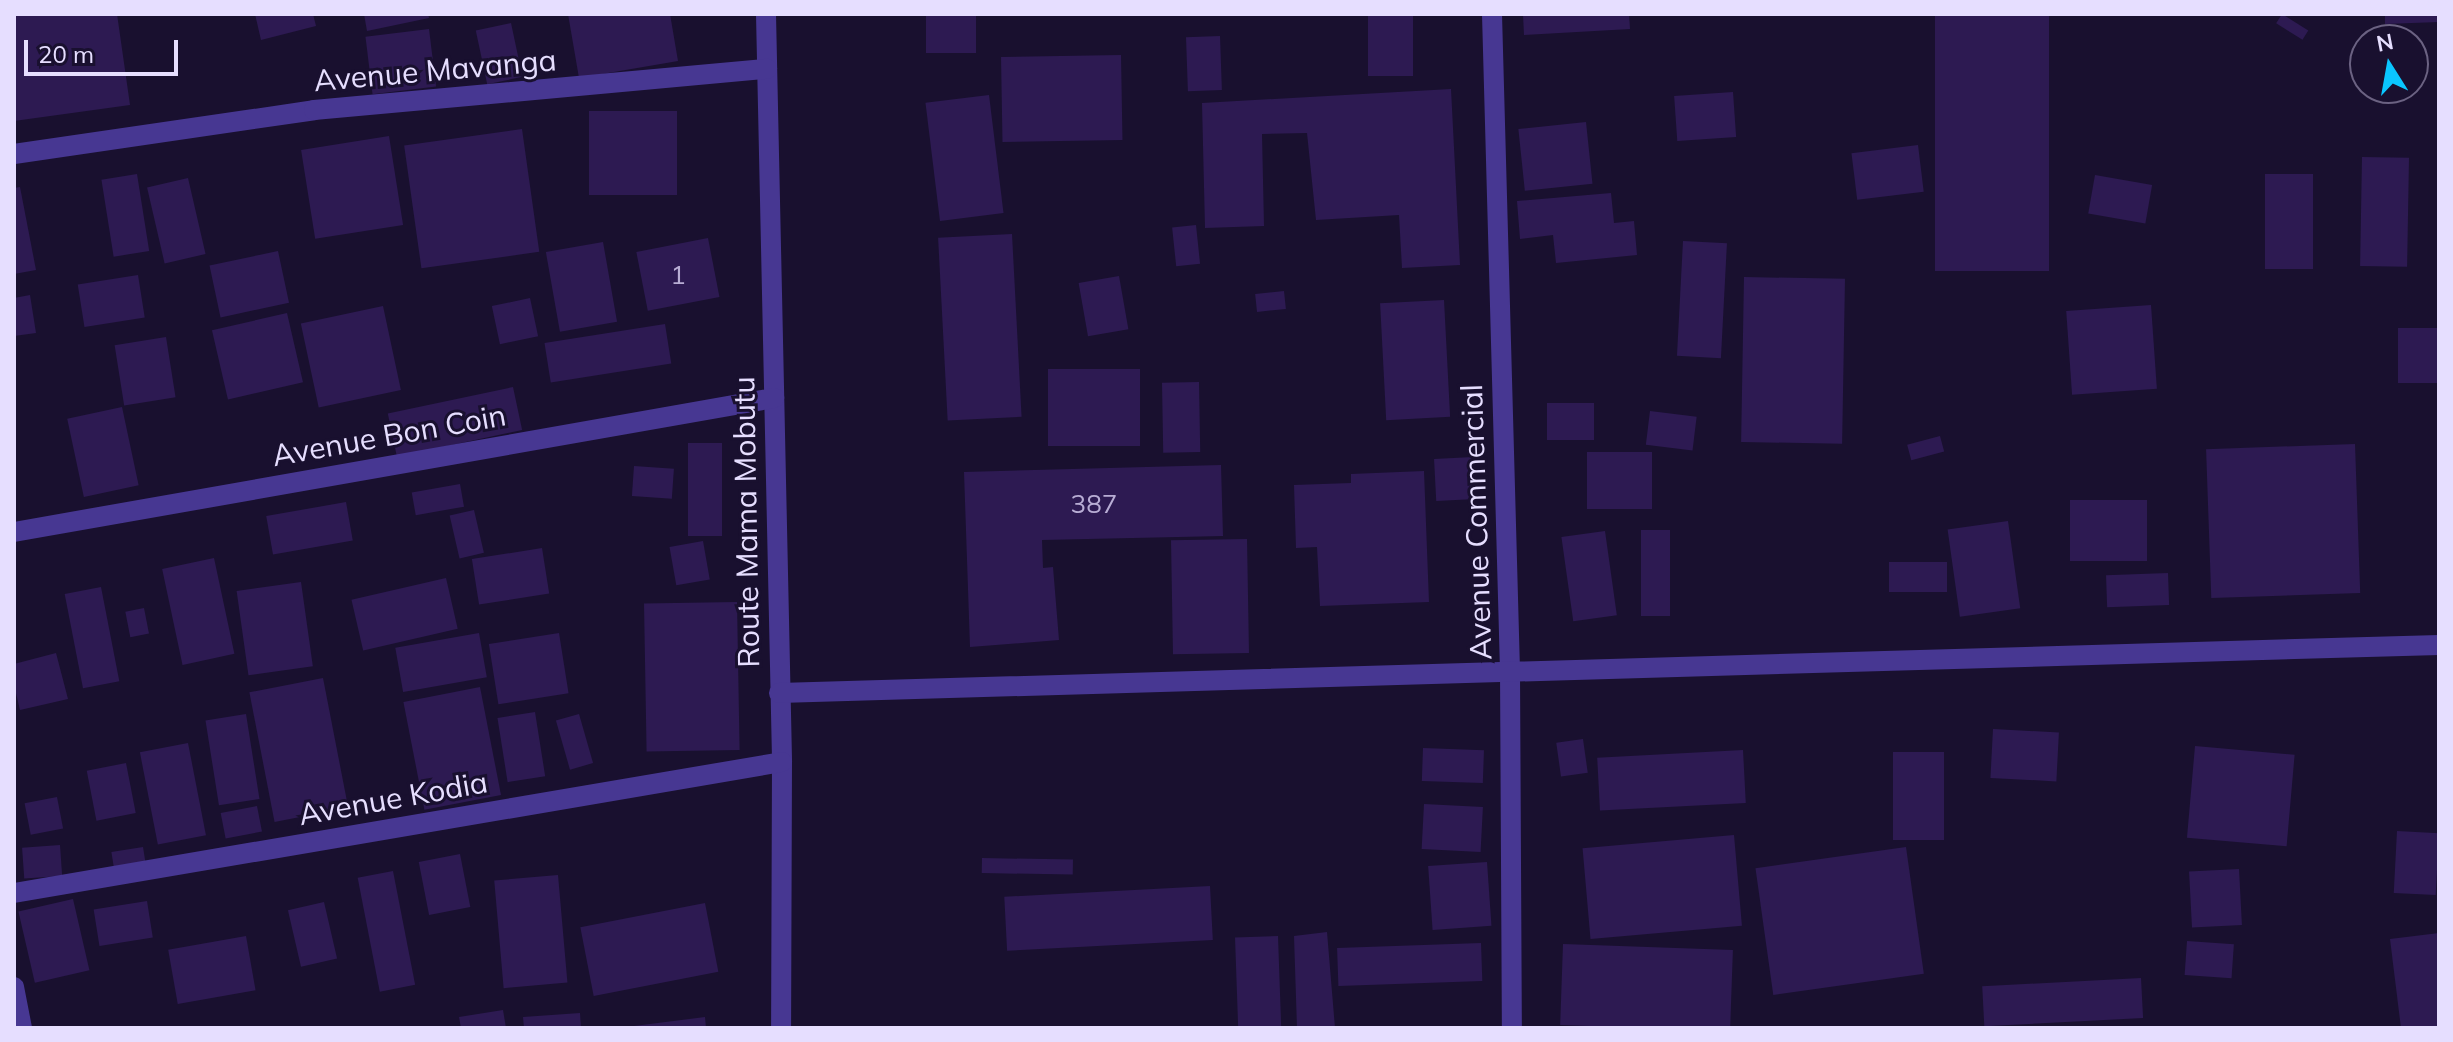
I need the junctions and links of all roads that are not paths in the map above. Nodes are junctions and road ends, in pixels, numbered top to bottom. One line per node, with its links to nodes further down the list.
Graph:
1 (766, 14): 3 (street, Route Mama Mobutu)
2 (1492, 14): 8 (street, Avenue Commercial)
3 (767, 69): 4 (street, Avenue Mavanga); 5 (street, Route Mama Mobutu)
4 (14, 154)
5 (774, 398): 6 (street, Avenue Bon Coin); 9 (street, Route Mama Mobutu)
6 (14, 532)
7 (2439, 645): 8 (street)
8 (1510, 671): 9 (street); 15 (street, Avenue Commercial)
9 (779, 693): 10 (street, Route Mama Mobutu)
10 (782, 762): 11 (street, Avenue Kodia); 14 (street, Route Mama Mobutu)
11 (14, 893)
12 (14, 987): 13 (street)
13 (22, 1028)
14 (781, 1028)
15 (1512, 1028)

